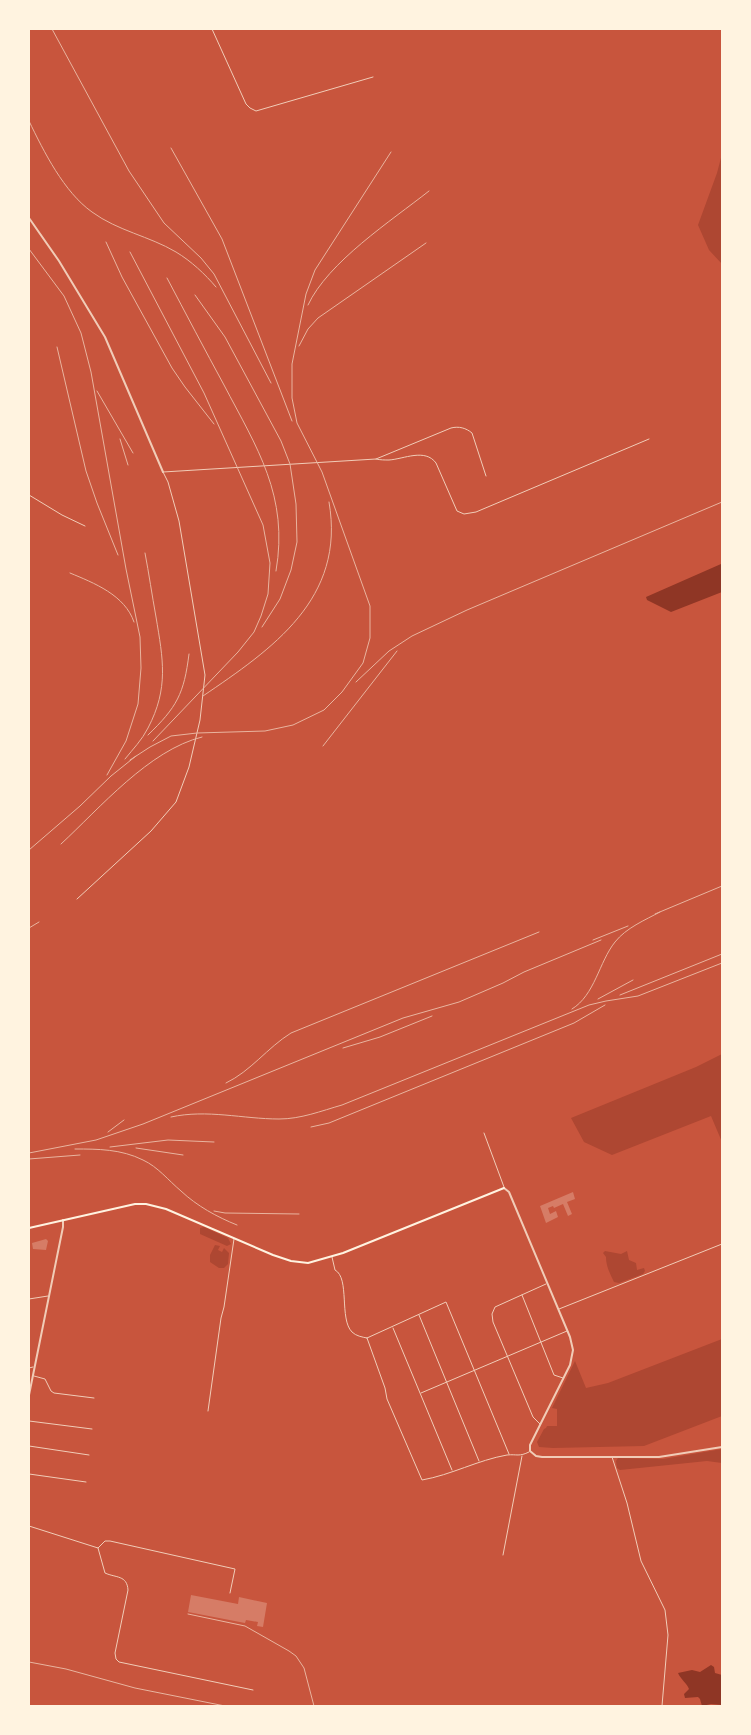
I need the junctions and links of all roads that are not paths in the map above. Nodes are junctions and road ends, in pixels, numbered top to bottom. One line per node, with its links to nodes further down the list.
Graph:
1 (212, 29): 2 (street)
2 (373, 77)
3 (29, 218): 6 (street)
4 (650, 439): 5 (street)
5 (376, 459): 6 (street); 7 (street)
6 (163, 472): 10 (street)
7 (486, 476)
8 (29, 495): 9 (street)
9 (85, 526)
10 (77, 899)
11 (484, 1133): 12 (street)
12 (504, 1188): 17 (main road); 18 (street)
13 (63, 1220): 14 (main road); 15 (main road); 20 (street)
14 (29, 1228)
15 (234, 1238): 17 (main road); 38 (street)
16 (722, 1244): 22 (street)
17 (332, 1258): 26 (street)
18 (548, 1284): 19 (street); 22 (street)
19 (522, 1295): 27 (street); 28 (street)
20 (48, 1296): 21 (street); 29 (street)
21 (29, 1299)
22 (558, 1309): 25 (street)
23 (419, 1314): 24 (street); 31 (street); 34 (street)
24 (392, 1327): 26 (street); 35 (street)
25 (567, 1331): 27 (street); 33 (street)
26 (367, 1338): 50 (street)
27 (541, 1342): 28 (street); 33 (street)
28 (507, 1357): 31 (street); 40 (street)
29 (34, 1366): 30 (street); 32 (street)
30 (29, 1368)
31 (474, 1371): 34 (street); 46 (street)
32 (32, 1376): 36 (street); 37 (street)
33 (564, 1378): 40 (street)
34 (447, 1382): 35 (street); 49 (street)
35 (421, 1393): 50 (street)
36 (29, 1395)
37 (94, 1398)
38 (208, 1411)
39 (29, 1420): 41 (street)
40 (540, 1424): 44 (street)
41 (92, 1430)
42 (29, 1446): 45 (street)
43 (722, 1447): 48 (street)
44 (530, 1451): 47 (street); 48 (street)
45 (88, 1454)
46 (509, 1455): 47 (street); 49 (street)
47 (522, 1456): 55 (street)
48 (612, 1457): 58 (street)
49 (479, 1462): 50 (street)
50 (452, 1470)
51 (29, 1474): 52 (street)
52 (86, 1482)
53 (29, 1526): 54 (street)
54 (98, 1548): 56 (street); 57 (street)
55 (503, 1555)
56 (230, 1593)
57 (253, 1690)
58 (662, 1706)

